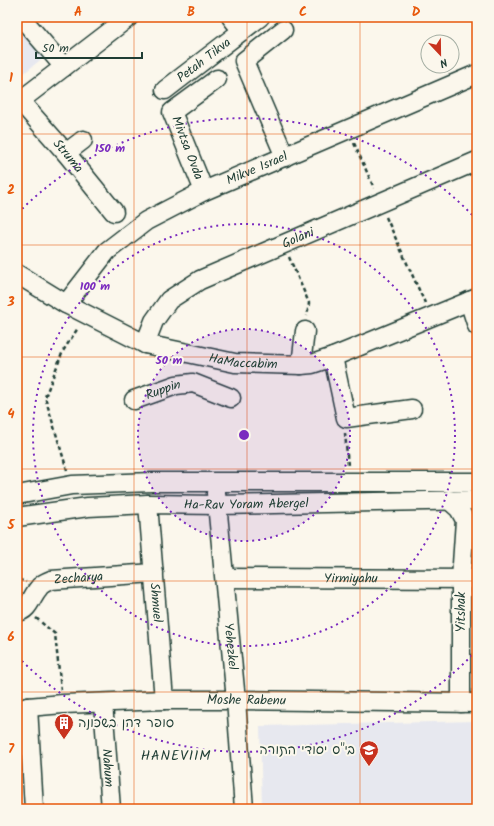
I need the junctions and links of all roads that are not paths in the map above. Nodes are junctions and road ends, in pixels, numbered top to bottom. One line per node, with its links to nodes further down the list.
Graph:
1 (21, 17): 6 (street)
2 (129, 17): 6 (street)
3 (260, 17): 4 (street, Petah Tikva)
4 (236, 24): 9 (street, Petah Tikva)
5 (283, 30): 13 (street)
6 (64, 67): 10 (street)
7 (477, 74): 13 (street, Mikve Israel)
8 (218, 79): 15 (street, Mivtsa Ovda)
9 (165, 90)
10 (19, 102): 12 (street, Struma)
11 (83, 140): 12 (street)
12 (66, 153): 16 (street, Struma)
13 (284, 157): 15 (street, Mikve Israel)
14 (477, 161): 22 (street, Golani)
15 (204, 191): 19 (street, Mikve Israel)
16 (114, 212)
17 (17, 274): 19 (street, HaMaccabim)
18 (473, 300): 20 (street); 24 (street, HaMaccabim)
19 (66, 304): 22 (street, HaMaccabim)
20 (477, 326)
21 (305, 331): 25 (street)
22 (145, 344): 23 (street, HaMaccabim)
23 (196, 356): 25 (street, HaMaccabim); 26 (street, Ruppin)
24 (332, 357): 25 (street, HaMaccabim); 29 (street)
25 (301, 365)
26 (193, 383): 27 (street, Ruppin); 28 (street, Ruppin)
27 (231, 398)
28 (134, 400)
29 (412, 408)
30 (477, 482): 31 (street, Ha-Rav Yoram Abergel)
31 (216, 483): 32 (street, Ha-Rav Yoram Abergel); 36 (street, Yehezkel)
32 (17, 494)
33 (449, 500): 34 (street, Ha-Rav Yoram Abergel); 36 (street, Ha-Rav Yoram Abergel); 39 (street)
34 (477, 500)
35 (148, 504): 36 (street, Ha-Rav Yoram Abergel); 38 (street, Ha-Rav Yoram Abergel); 40 (street, Shmuel)
36 (217, 504): 41 (street, Yehezkel)
37 (477, 507): 39 (street)
38 (17, 517)
39 (465, 520): 42 (street, Yitshak)
40 (154, 573): 43 (street, Zecharya); 44 (street, Shmuel)
41 (225, 578): 42 (street, Yirmiyahu); 45 (street, Yehezkel)
42 (469, 579): 47 (street, Yitshak)
43 (21, 610)
44 (164, 700): 45 (street, Moshe Rabenu); 46 (street, Moshe Rabenu)
45 (236, 700): 47 (street, Moshe Rabenu); 51 (street, Yehezkel)
46 (103, 703): 48 (street, Moshe Rabenu); 50 (street, Nahum)
47 (469, 703)
48 (22, 708): 49 (street)
49 (34, 809)
50 (111, 809)
51 (244, 809)

